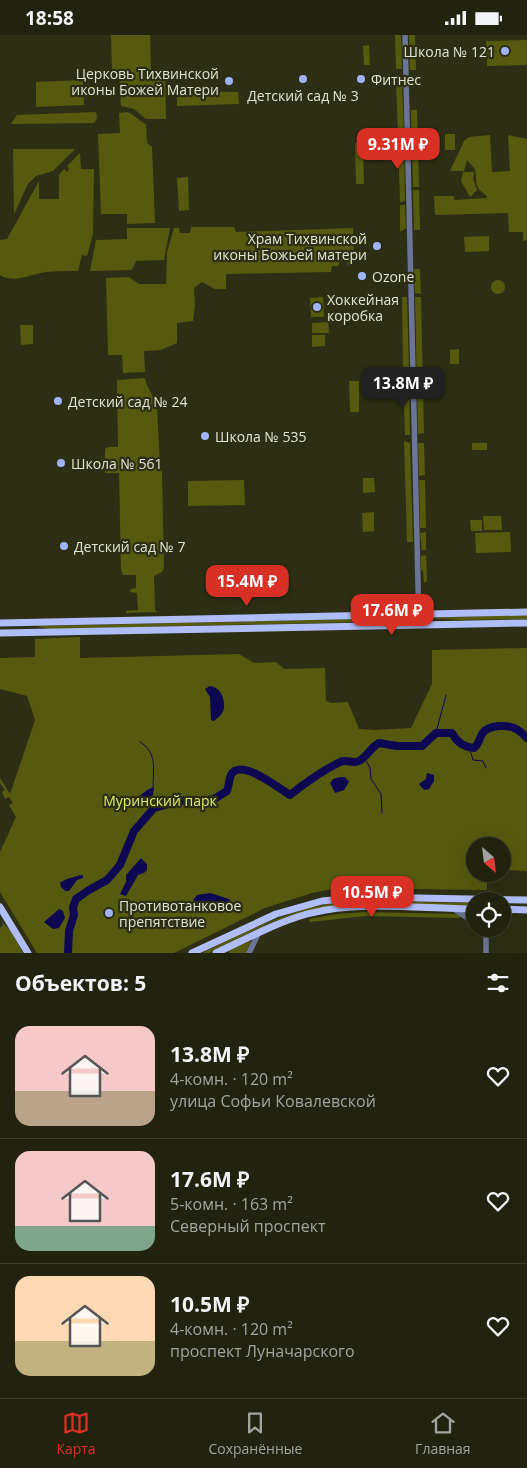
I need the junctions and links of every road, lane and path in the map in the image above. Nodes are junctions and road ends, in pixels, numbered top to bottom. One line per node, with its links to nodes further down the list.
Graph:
1 (405, 35): 3 (street)
2 (527, 612): 3 (main road)
3 (418, 620): 4 (main road); 6 (main road); 8 (main road)
4 (527, 621)
5 (0, 623): 6 (main road)
6 (32, 623): 8 (main road)
7 (0, 633): 8 (main road)
8 (32, 633)
9 (527, 900): 21 (main road)
10 (0, 907): 20 (main road)
11 (454, 909): 12 (main road); 17 (street); 18 (main road)
12 (466, 909)
13 (511, 910): 14 (main road)
14 (514, 910): 15 (main road); 16 (street)
15 (527, 910)
16 (511, 912)
17 (466, 917)
18 (260, 932): 22 (main road); 23 (street)
19 (486, 937): 24 (street)
20 (28, 953)
21 (192, 953)
22 (219, 953)
23 (249, 953)
24 (486, 953)

